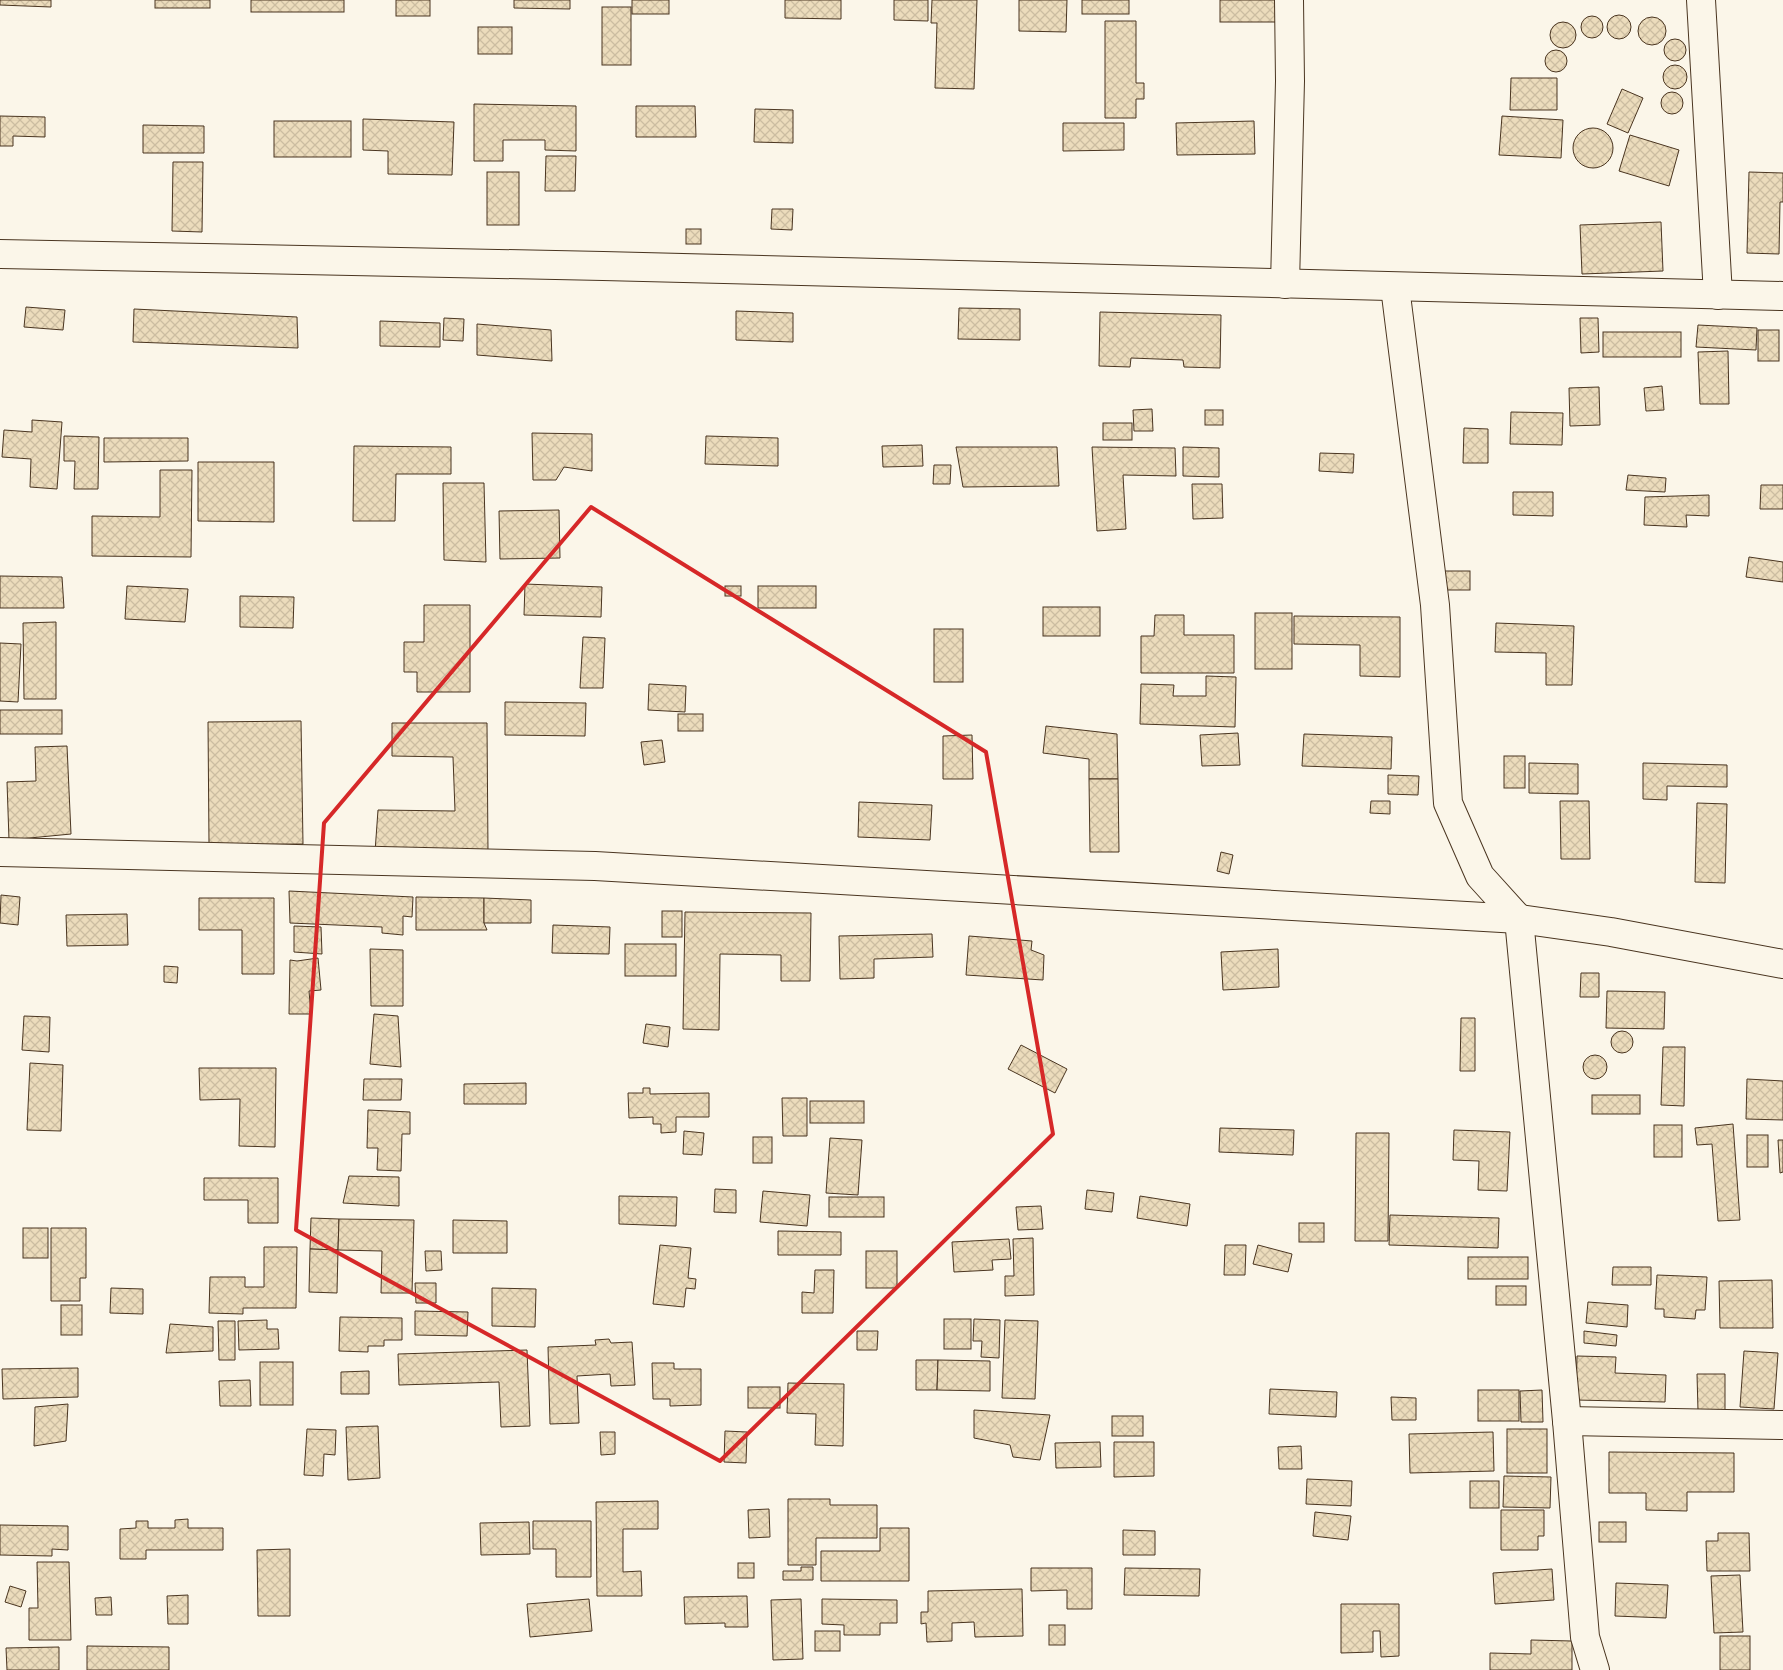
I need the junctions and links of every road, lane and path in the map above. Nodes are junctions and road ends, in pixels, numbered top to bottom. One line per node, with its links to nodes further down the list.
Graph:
1 (1289, 0): 4 (street)
2 (1701, 0): 6 (street)
3 (0, 254): 4 (street)
4 (1285, 284): 5 (street)
5 (1394, 287): 6 (street); 9 (street)
6 (1718, 295): 7 (street)
7 (1783, 296)
8 (0, 852): 9 (street)
9 (1519, 919): 10 (street); 11 (street)
10 (1783, 964)
11 (1568, 1421): 12 (street); 13 (street)
12 (1783, 1425)
13 (1594, 1670)

